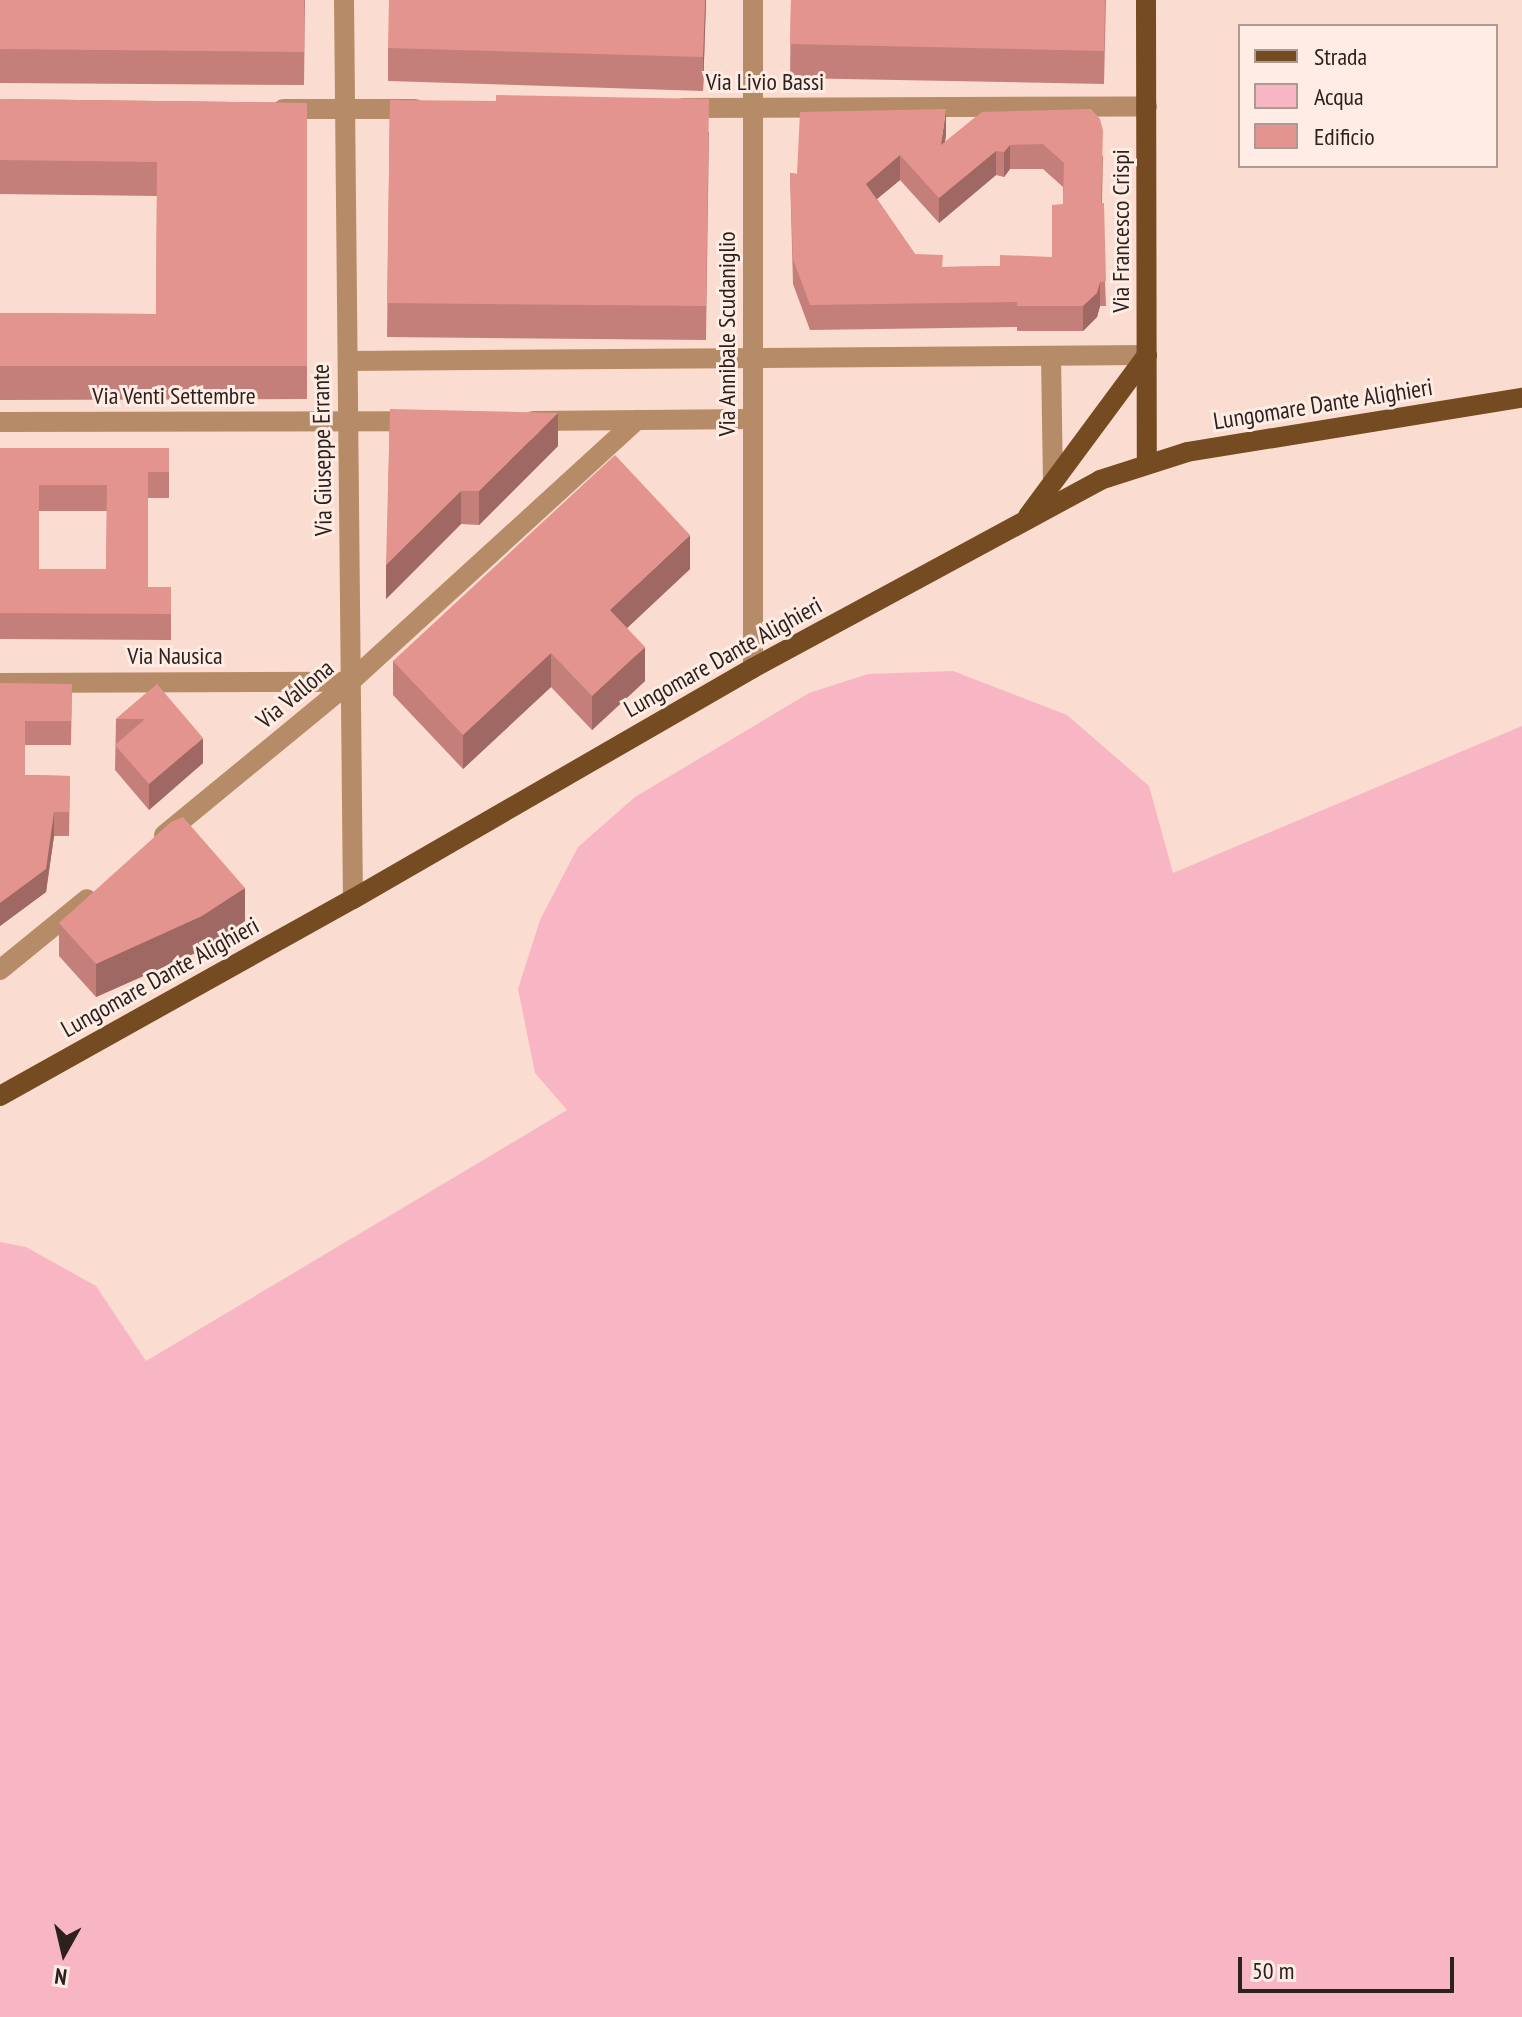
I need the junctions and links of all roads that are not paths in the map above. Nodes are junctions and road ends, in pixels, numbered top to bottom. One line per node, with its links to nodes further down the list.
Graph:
1 (344, 0): 8 (street, Via Giuseppe Errante)
2 (753, 0): 5 (street, Via Annibale Scudaniglio)
3 (1146, 0): 4 (main road, Via Francesco Crispi)
4 (1147, 106): 5 (street, Via Livio Bassi); 10 (main road, Via Francesco Crispi)
5 (753, 107): 6 (street, Via Livio Bassi); 12 (street, Via Annibale Scudaniglio)
6 (659, 108)
7 (267, 109): 8 (street)
8 (345, 109): 9 (street); 13 (street, Via Giuseppe Errante)
9 (439, 109)
10 (1147, 355): 11 (street); 21 (main road, Via Francesco Crispi); 22 (main road)
11 (1051, 356): 12 (street); 22 (street)
12 (753, 358): 13 (street); 15 (street, Via Annibale Scudaniglio)
13 (348, 361): 17 (street, Via Giuseppe Errante)
14 (1522, 398): 21 (main road, Lungomare Dante Alighieri)
15 (753, 419): 16 (street); 24 (street, Via Annibale Scudaniglio)
16 (637, 420): 19 (street); 25 (street, Via Vallona)
17 (348, 421): 18 (street, Via Venti Settembre); 20 (street, Via Venti Settembre); 25 (street, Via Giuseppe Errante)
18 (439, 421)
19 (515, 421)
20 (0, 422)
21 (1147, 462): 23 (main road, Lungomare Dante Alighieri)
22 (1053, 481): 23 (main road)
23 (1023, 522): 24 (main road, Lungomare Dante Alighieri)
24 (753, 668): 29 (main road, Lungomare Dante Alighieri)
25 (350, 682): 26 (street, Via Nausica); 27 (street, Via Vallona); 29 (street, Via Giuseppe Errante)
26 (0, 683)
27 (146, 850)
28 (98, 890): 30 (street)
29 (353, 899): 31 (main road, Lungomare Dante Alighieri)
30 (0, 970)
31 (0, 1096)

